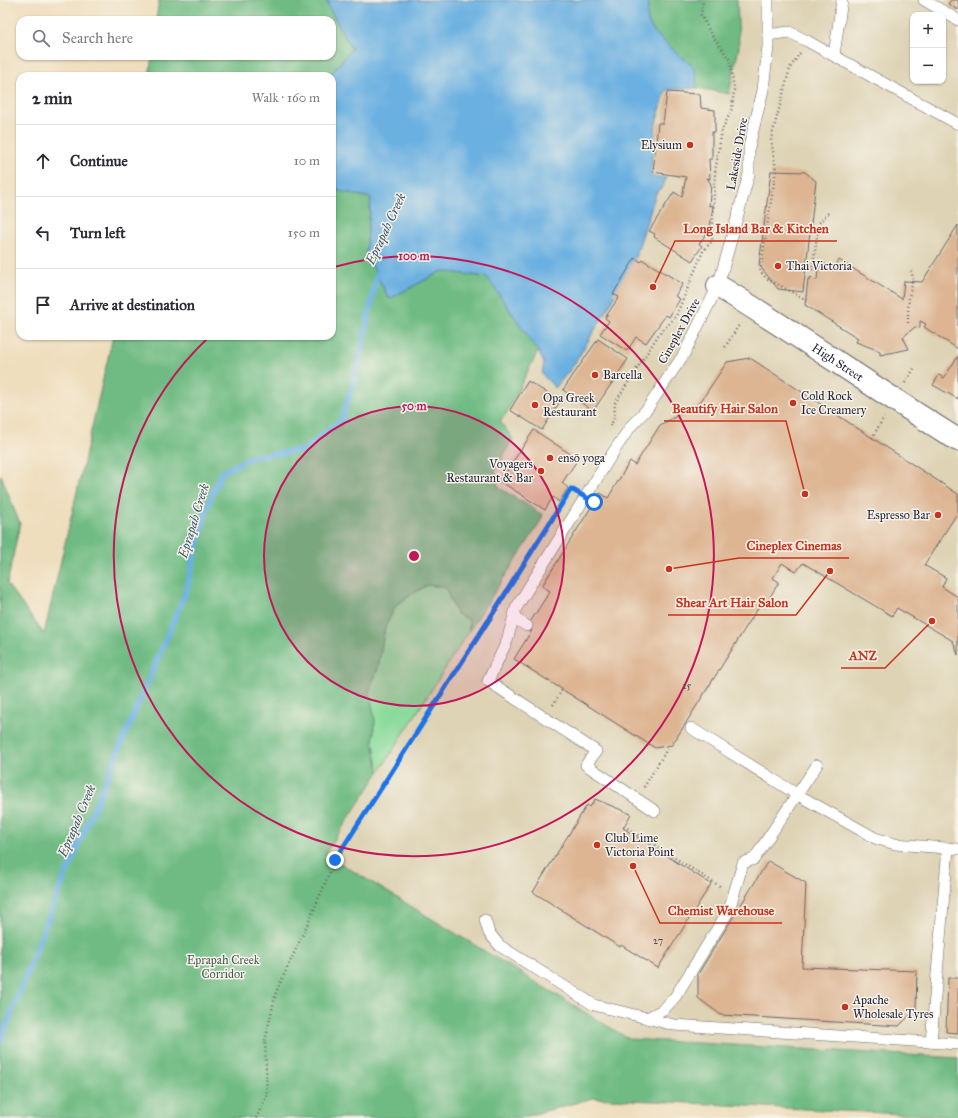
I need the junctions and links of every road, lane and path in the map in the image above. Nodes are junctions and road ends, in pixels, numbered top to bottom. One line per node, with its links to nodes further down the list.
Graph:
1 (703, 0): 21 (path)
2 (768, 0): 6 (lane, Lakeside Drive)
3 (842, 0): 8 (lane)
4 (924, 0): 5 (lane)
5 (958, 20)
6 (768, 35): 7 (lane); 13 (lane, Lakeside Drive)
7 (807, 41): 8 (lane); 14 (path)
8 (834, 55): 9 (lane)
9 (958, 124)
10 (830, 211): 12 (path)
11 (911, 271): 15 (path)
12 (811, 278)
13 (718, 286): 23 (street, High Street); 25 (lane, Cineplex Drive)
14 (808, 301)
15 (908, 323)
16 (739, 325): 17 (path)
17 (725, 347)
18 (915, 367): 19 (path)
19 (905, 384)
20 (887, 413): 22 (path)
21 (606, 432)
22 (872, 438)
23 (958, 440)
24 (502, 599): 42 (path)
25 (514, 618): 26 (lane); 34 (lane, Cineplex Drive)
26 (527, 626)
27 (562, 690): 28 (path)
28 (553, 704)
29 (691, 728): 33 (lane)
30 (669, 746): 32 (path)
31 (817, 765): 33 (lane)
32 (642, 790)
33 (798, 795): 36 (lane); 37 (lane)
34 (655, 811)
35 (624, 826): 37 (path)
36 (953, 849): 40 (lane)
37 (739, 881): 39 (lane)
38 (485, 920): 39 (lane)
39 (647, 1018): 40 (lane)
40 (931, 1042): 41 (lane)
41 (958, 1044)
42 (256, 1118)

